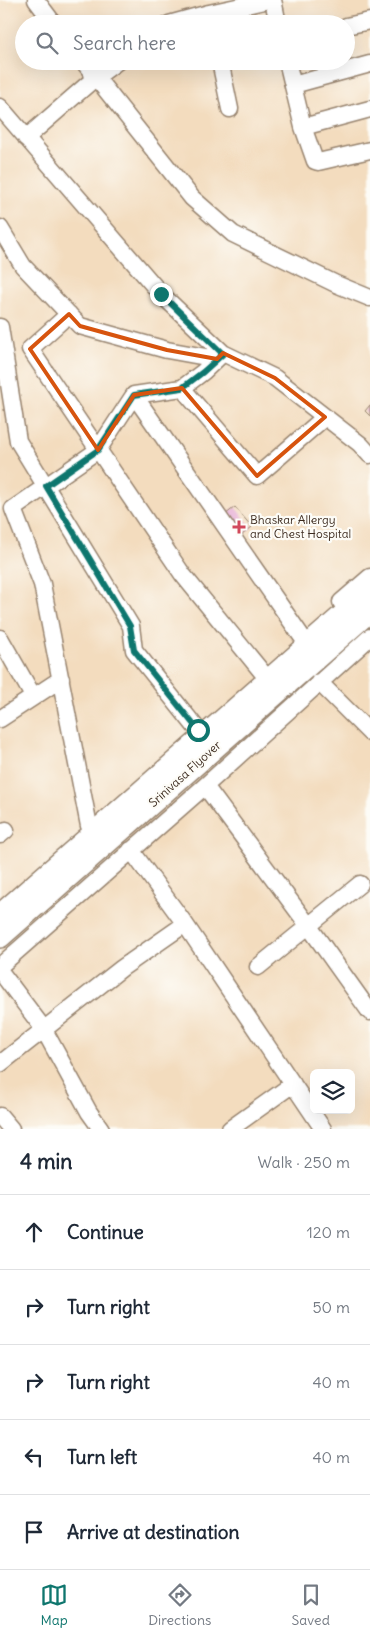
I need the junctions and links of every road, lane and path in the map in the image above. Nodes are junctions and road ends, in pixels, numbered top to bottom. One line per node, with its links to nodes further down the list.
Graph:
1 (36, 0): 5 (street)
2 (269, 0): 4 (street)
3 (273, 0): 6 (street)
4 (208, 12)
5 (47, 15)
6 (276, 15)
7 (370, 21): 8 (street)
8 (355, 24)
9 (370, 64): 10 (street)
10 (355, 68)
11 (89, 70): 16 (street)
12 (106, 70): 16 (street)
13 (222, 70): 19 (street)
14 (290, 70): 17 (street)
15 (347, 70): 17 (street)
16 (95, 78): 22 (street); 25 (street)
17 (293, 84): 21 (street)
18 (0, 107): 22 (street)
19 (230, 109)
20 (370, 109): 21 (street)
21 (304, 127): 23 (street)
22 (26, 138): 28 (street)
23 (370, 150)
24 (0, 228): 26 (street)
25 (370, 298)
26 (69, 314): 28 (street); 32 (street)
27 (0, 327): 34 (street)
28 (220, 356): 29 (street); 31 (street)
29 (182, 388): 30 (street); 31 (street)
30 (134, 395): 32 (street); 38 (street)
31 (325, 417): 33 (street)
32 (98, 450): 34 (street); 41 (street)
33 (370, 455)
34 (46, 486): 42 (street); 46 (street)
35 (370, 577): 38 (street)
36 (370, 591): 53 (main road, Srinivasa Flyover)
37 (370, 611): 56 (main road, Srinivasa Flyover)
38 (302, 637): 41 (street)
39 (370, 637): 43 (street)
40 (0, 638): 44 (street)
41 (262, 672): 46 (street)
42 (60, 678): 44 (street); 49 (street)
43 (319, 682): 47 (street); 48 (street)
44 (33, 696): 45 (street)
45 (0, 719)
46 (198, 730): 49 (street)
47 (370, 733)
48 (205, 786): 50 (street); 55 (street)
49 (89, 826): 52 (street)
50 (131, 850): 54 (street); 57 (street)
51 (360, 884): 55 (street)
52 (0, 903)
53 (0, 915)
54 (185, 924): 61 (street); 63 (street)
55 (308, 925): 58 (street); 60 (street)
56 (0, 937)
57 (0, 966)
58 (258, 967)
59 (0, 971): 61 (street)
60 (370, 1012)
61 (43, 1028): 62 (street); 66 (street)
62 (0, 1064)
63 (293, 1084): 67 (street); 68 (street)
64 (0, 1116): 65 (street)
65 (10, 1129)
66 (101, 1129)
67 (230, 1129)
68 (323, 1129)

